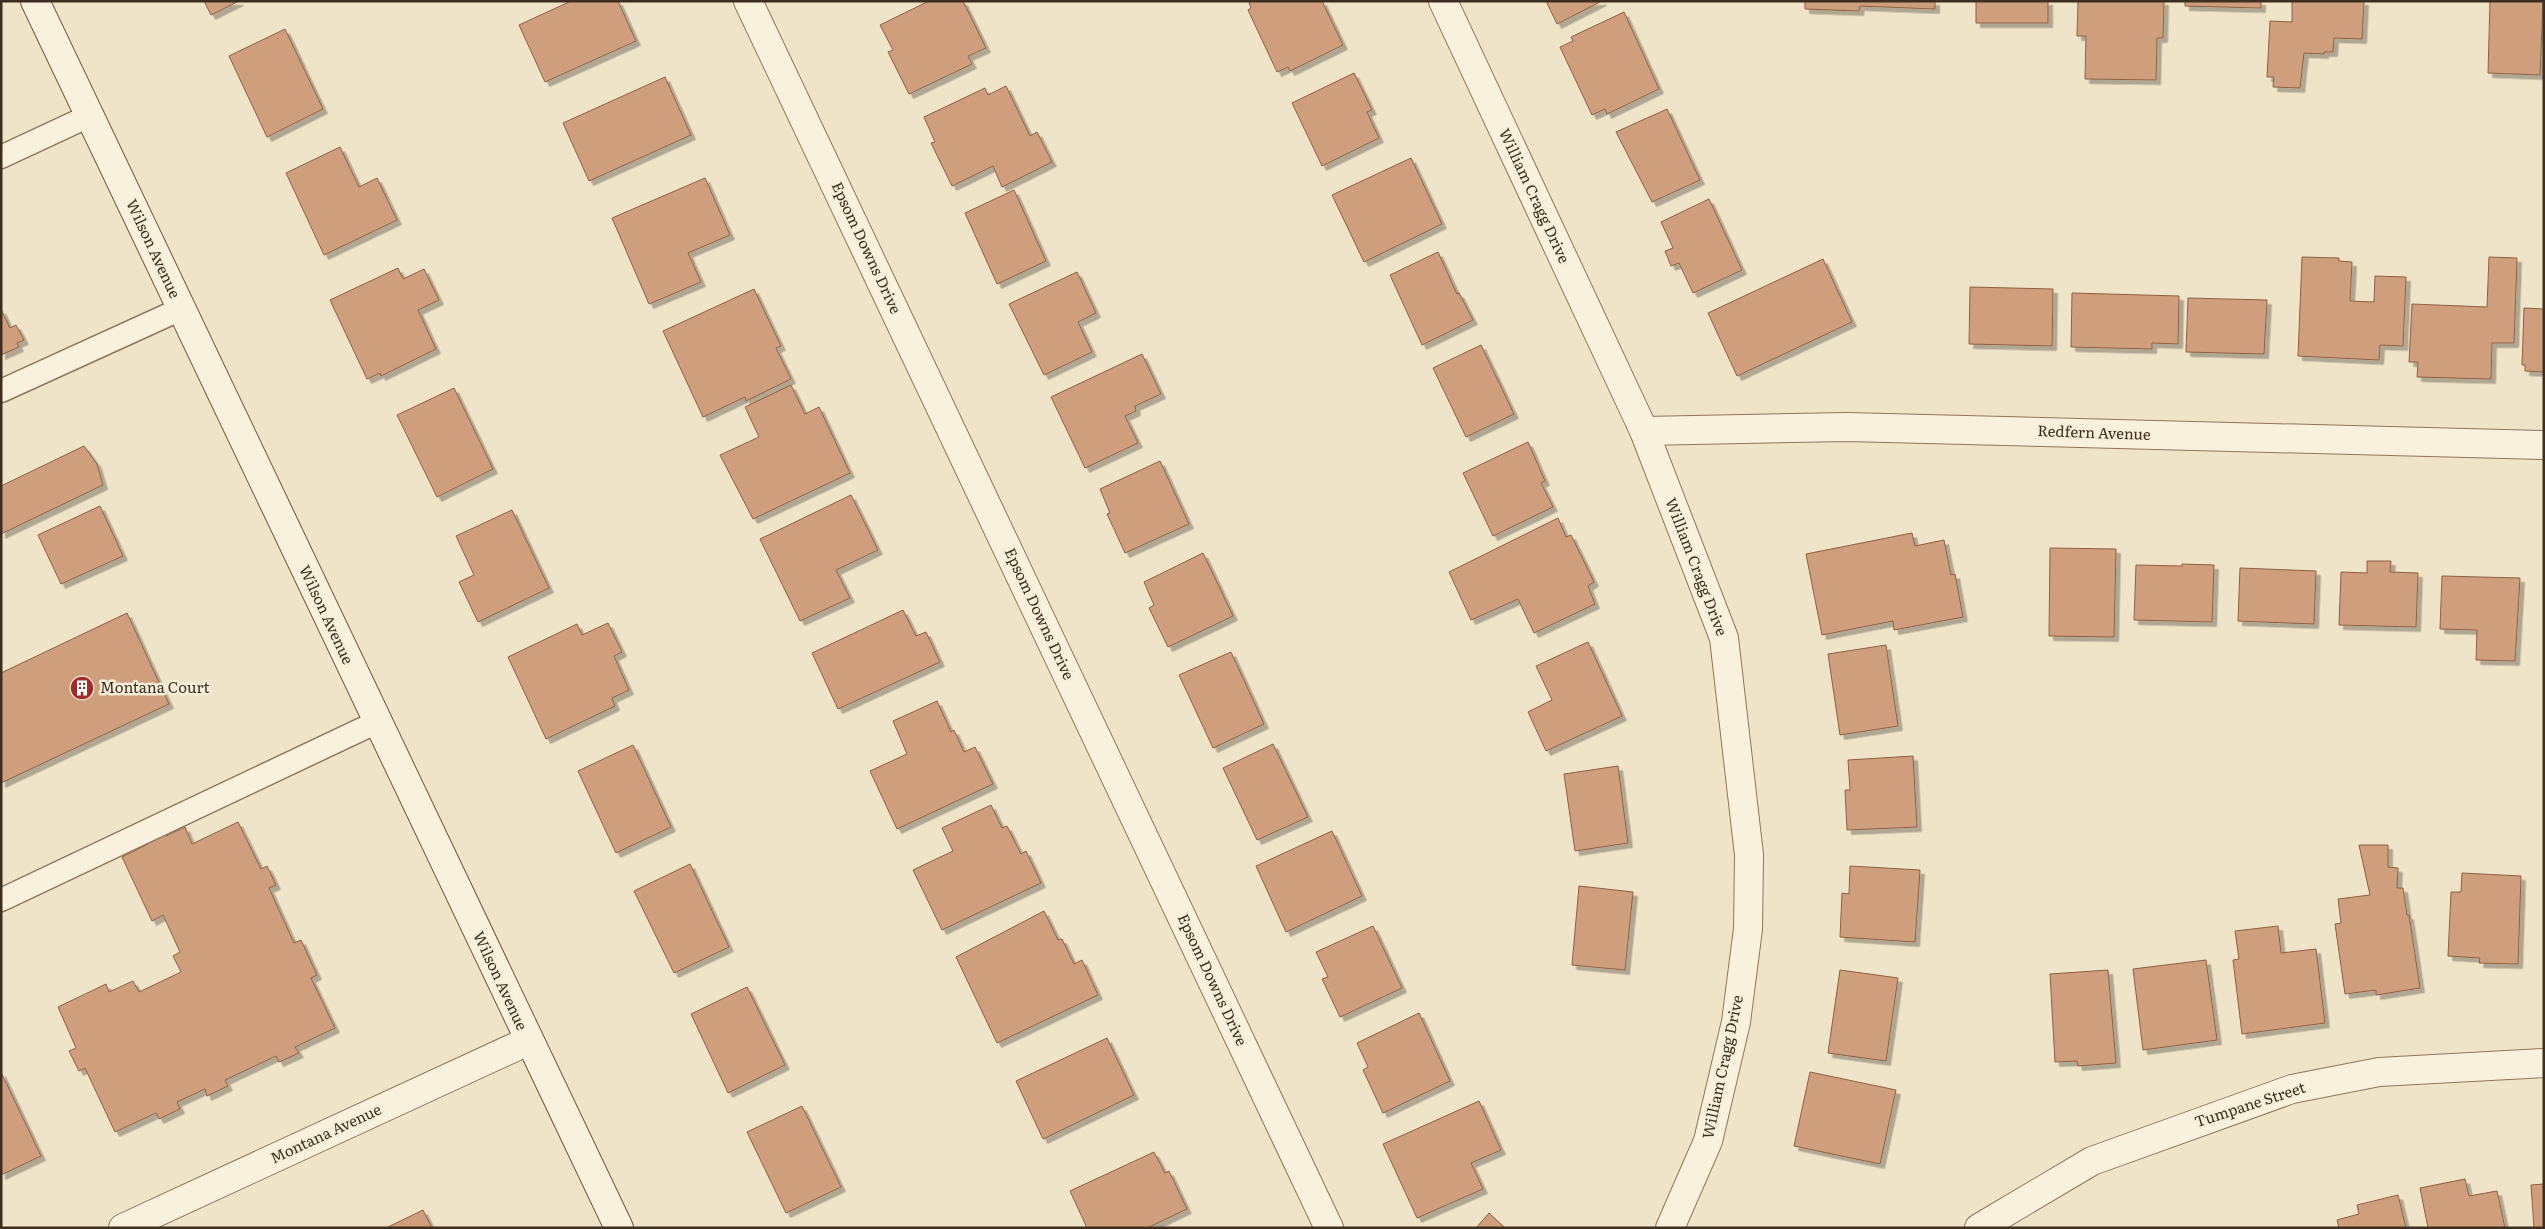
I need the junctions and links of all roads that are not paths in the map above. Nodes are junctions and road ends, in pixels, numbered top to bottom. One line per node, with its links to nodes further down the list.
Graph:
1 (35, 1): 4 (street, Wilson Avenue)
2 (748, 1): 16 (street, Epsom Downs Drive)
3 (1443, 1): 8 (street, William Cragg Drive)
4 (89, 116): 5 (lane); 6 (street, Wilson Avenue)
5 (1, 157)
6 (181, 309): 7 (lane); 10 (street, Wilson Avenue)
7 (1, 391)
8 (1644, 431): 9 (street, Redfern Avenue); 17 (street, William Cragg Drive)
9 (2544, 445)
10 (377, 722): 11 (lane); 12 (street, Wilson Avenue)
11 (1, 900)
12 (528, 1041): 14 (street, Montana Avenue); 15 (street, Wilson Avenue)
13 (2544, 1063): 18 (street, Tumpane Street)
14 (123, 1228)
15 (619, 1228)
16 (1329, 1228)
17 (1670, 1228)
18 (1979, 1228)

